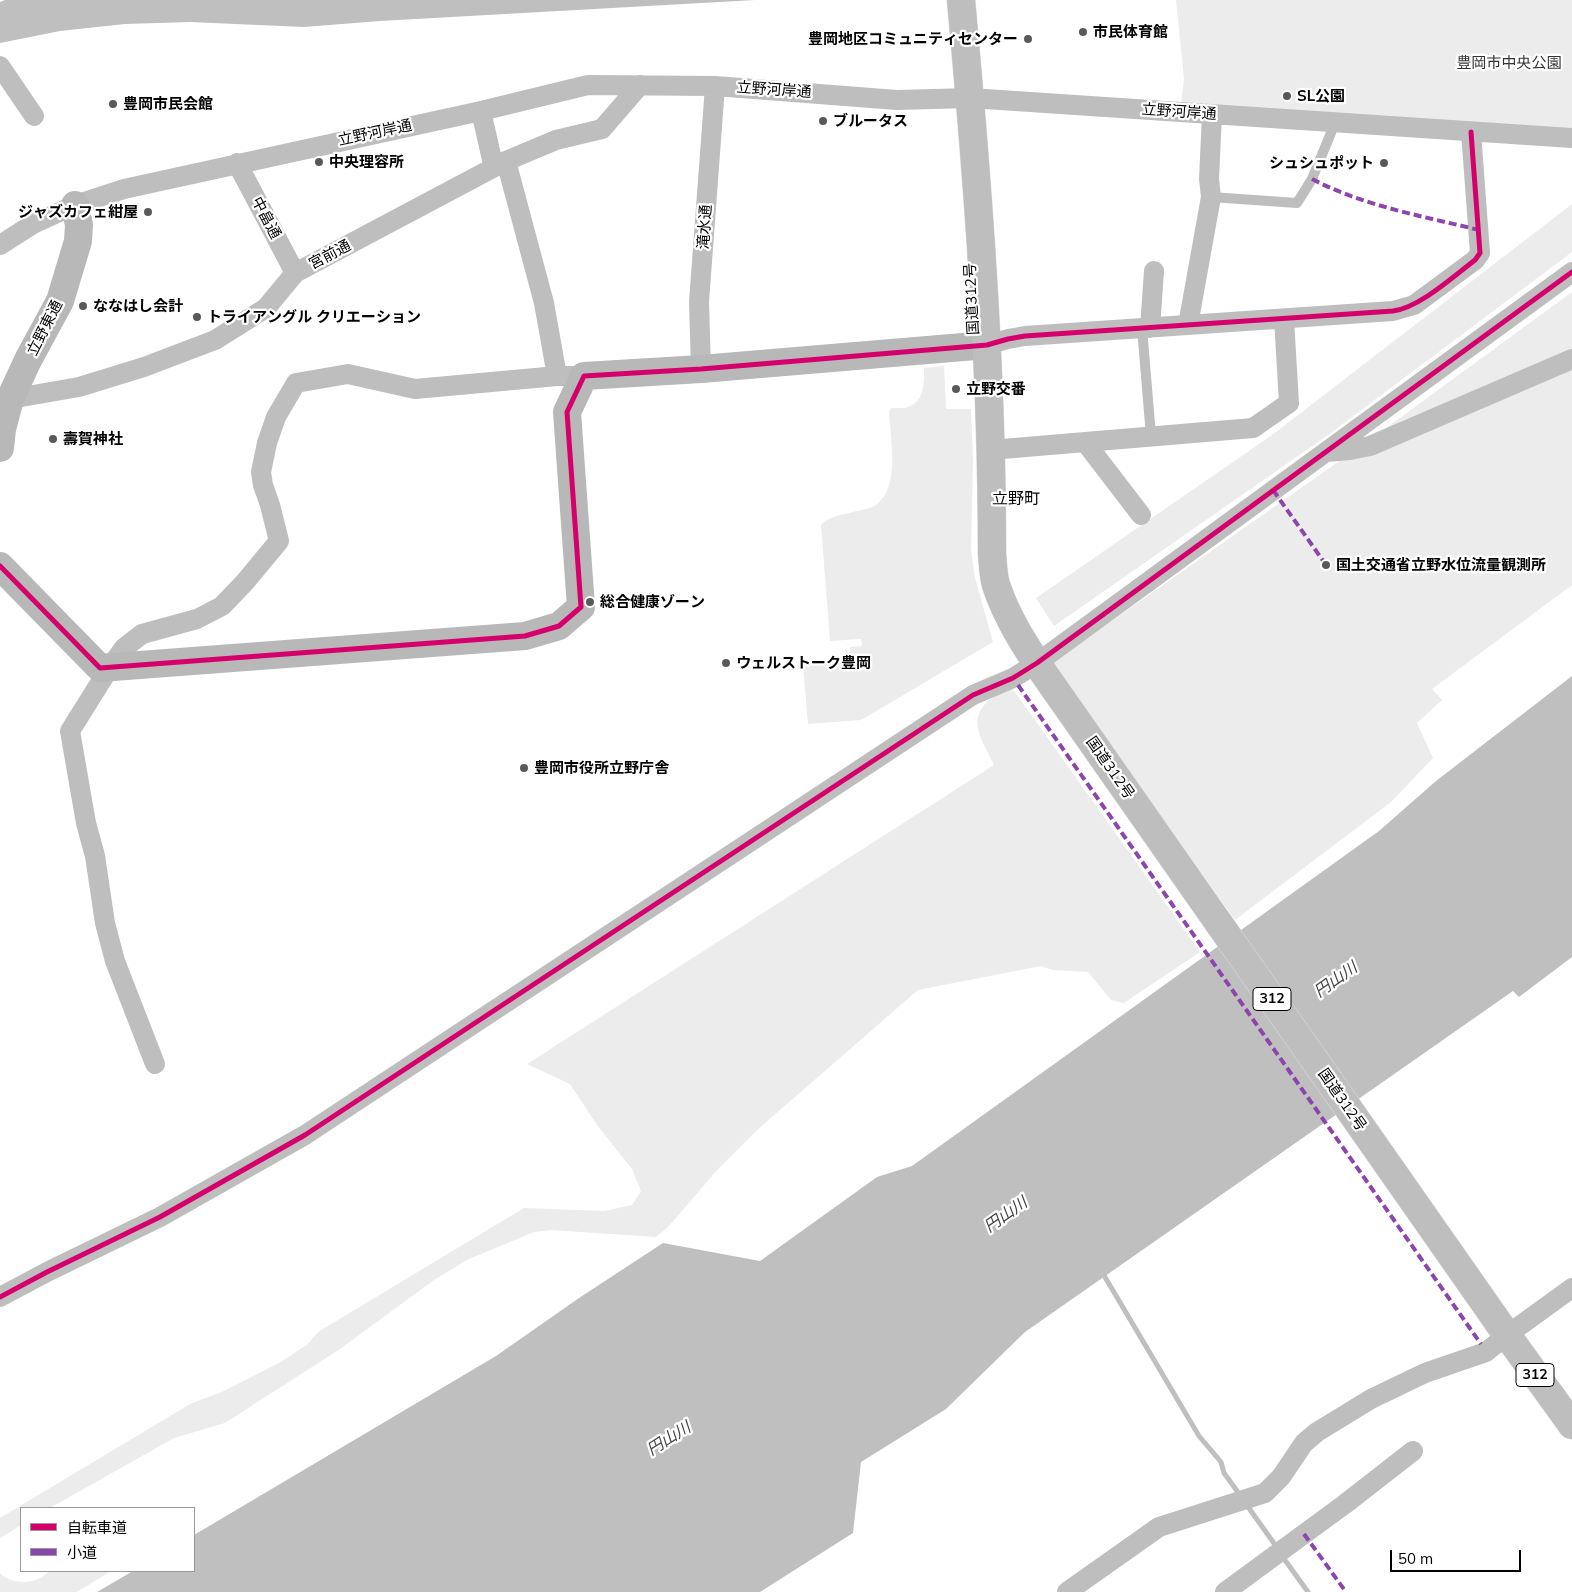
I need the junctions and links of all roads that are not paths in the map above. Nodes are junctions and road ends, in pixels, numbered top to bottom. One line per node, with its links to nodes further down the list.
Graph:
1 (961, 0): 5 (highway, 国道312号 / 312)
2 (0, 66): 8 (street)
3 (640, 85): 4 (street, 立野河岸通); 6 (street, 立野河岸通); 12 (street, 宮前通)
4 (715, 86): 5 (street, 立野河岸通); 25 (street, 滝水通)
5 (970, 98): 7 (street, 立野河岸通); 23 (highway, 国道312号 / 312)
6 (482, 111): 12 (street); 13 (street, 立野河岸通)
7 (1212, 114): 9 (street, 立野河岸通); 14 (street)
8 (34, 116)
9 (1335, 123): 10 (street, 立野河岸通); 14 (lane)
10 (1471, 132): 11 (street, 立野河岸通); 20 (street)
11 (1572, 138)
12 (506, 161): 19 (street, 宮前通); 26 (street)
13 (237, 163): 15 (street, 立野河岸通); 19 (street, 中畠通)
14 (1211, 197): 21 (street)
15 (75, 205): 16 (street, 立野河岸通); 28 (street, 立野東通)
16 (0, 245)
17 (1154, 272): 22 (street)
18 (1572, 272): 33 (street)
19 (295, 274): 28 (street, 宮前通)
20 (1284, 319): 21 (street); 29 (street)
21 (1188, 325): 22 (street)
22 (1146, 328): 23 (street); 29 (lane)
23 (987, 345): 25 (street); 32 (highway, 国道312号 / 312)
24 (1572, 359): 33 (street)
25 (701, 369): 27 (street)
26 (557, 376): 27 (street); 36 (street)
27 (584, 376): 36 (street)
28 (10, 399): 31 (street, 立野東通)
29 (1152, 436): 30 (street)
30 (1085, 442): 32 (street); 34 (street)
31 (0, 448)
32 (990, 450): 37 (highway, 国道312号 / 312)
33 (1326, 452): 37 (street)
34 (1141, 515)
35 (0, 566): 36 (street)
36 (110, 667): 38 (street)
37 (1041, 669): 40 (street); 41 (highway, 国道312号 / 312)
38 (155, 1064)
39 (1572, 1288): 41 (street)
40 (0, 1297)
41 (1503, 1329): 42 (highway, 国道312号 / 312); 44 (street)
42 (1572, 1425)
43 (1413, 1451): 45 (street)
44 (1067, 1592)
45 (1225, 1592)

